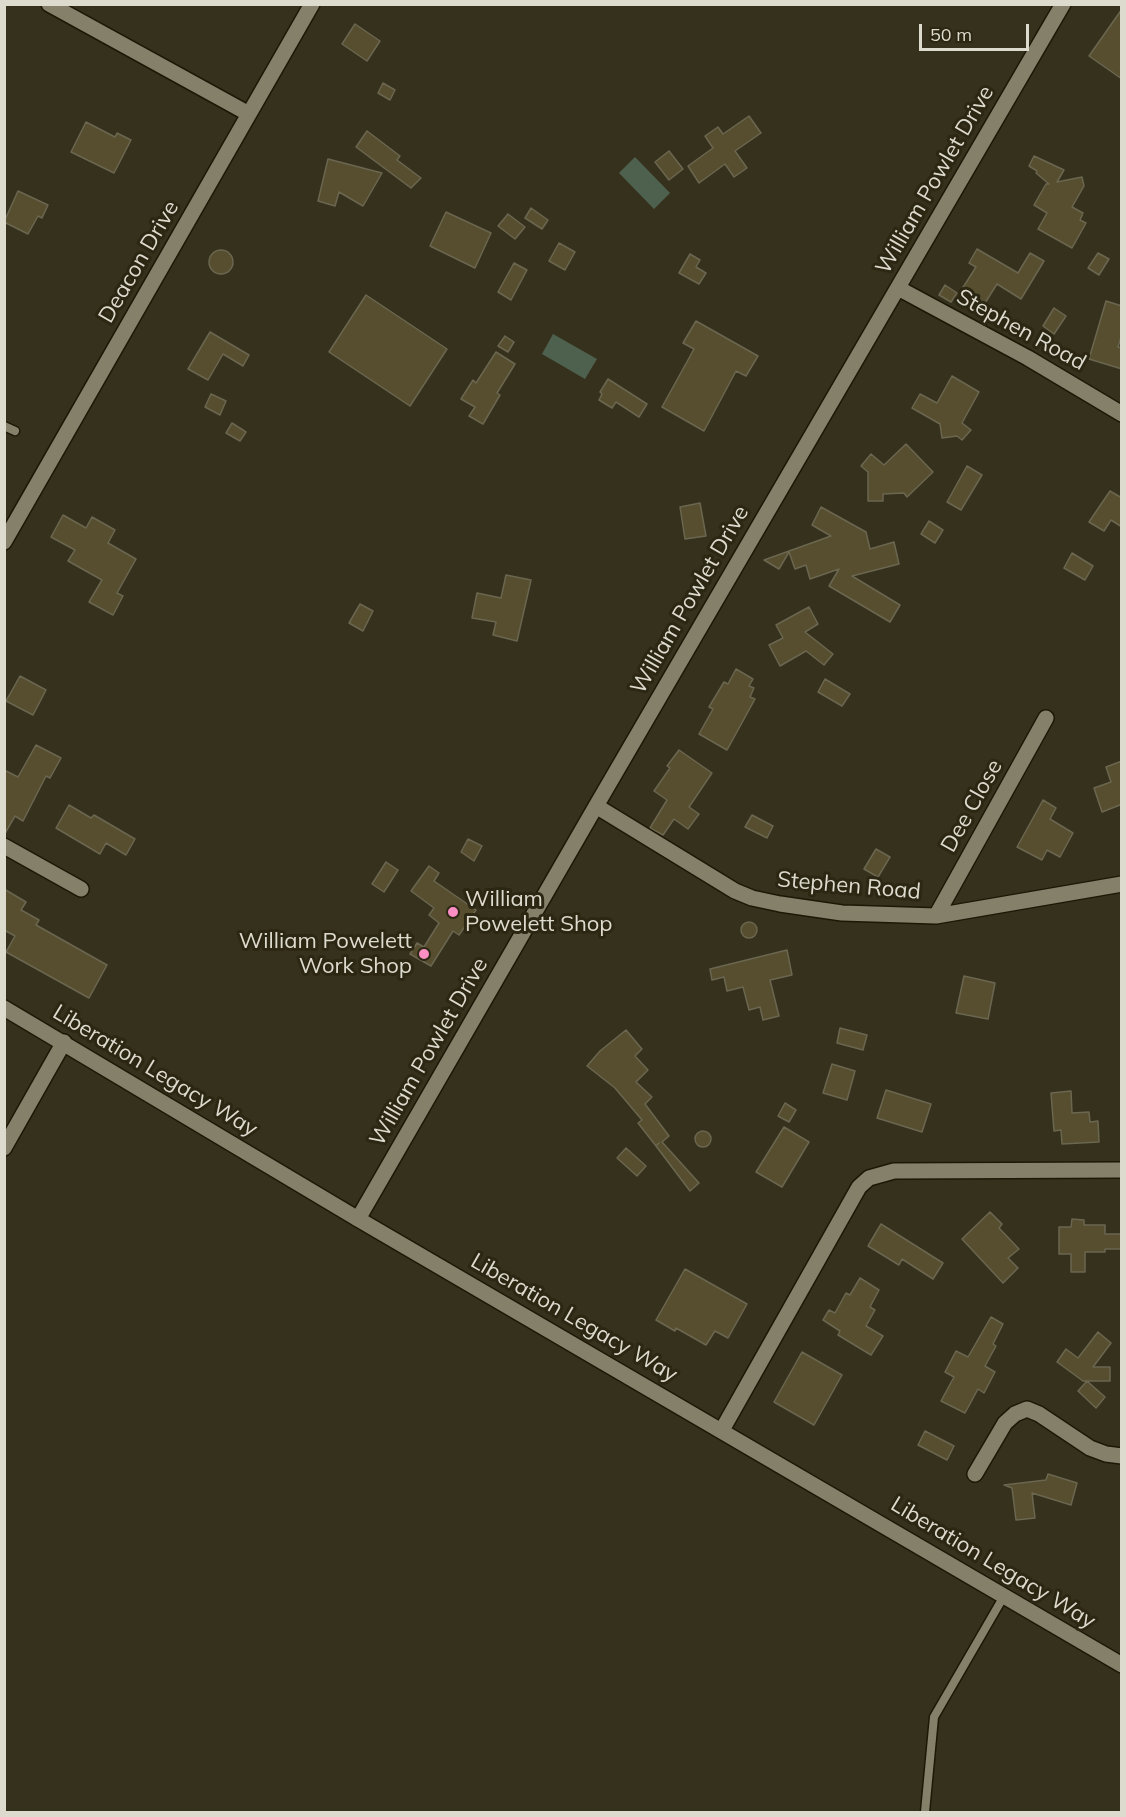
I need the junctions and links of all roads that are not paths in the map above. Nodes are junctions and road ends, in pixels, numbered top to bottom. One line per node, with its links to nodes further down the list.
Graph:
1 (49, 4): 4 (street)
2 (312, 4): 4 (street, Deacon Drive)
3 (1063, 4): 5 (street, William Powlet Drive)
4 (249, 114): 9 (street, Deacon Drive)
5 (898, 288): 6 (street, Stephen Road); 11 (street, William Powlet Drive)
6 (1122, 414)
7 (4, 426): 8 (lane)
8 (15, 431)
9 (4, 542)
10 (1046, 718): 15 (street, Dee Close)
11 (596, 806): 15 (street, Stephen Road); 20 (street, William Powlet Drive)
12 (4, 846): 14 (street)
13 (1122, 884): 15 (street, Stephen Road)
14 (81, 889)
15 (936, 916)
16 (4, 1008): 17 (street, Liberation Legacy Way)
17 (64, 1042): 18 (street); 20 (street, Liberation Legacy Way)
18 (4, 1148)
19 (1122, 1170): 21 (street)
20 (358, 1220): 21 (street, Liberation Legacy Way)
21 (722, 1430): 24 (street, Liberation Legacy Way)
22 (1122, 1456): 23 (street)
23 (975, 1474)
24 (1004, 1596): 25 (street, Liberation Legacy Way); 26 (lane)
25 (1122, 1665)
26 (925, 1812)

